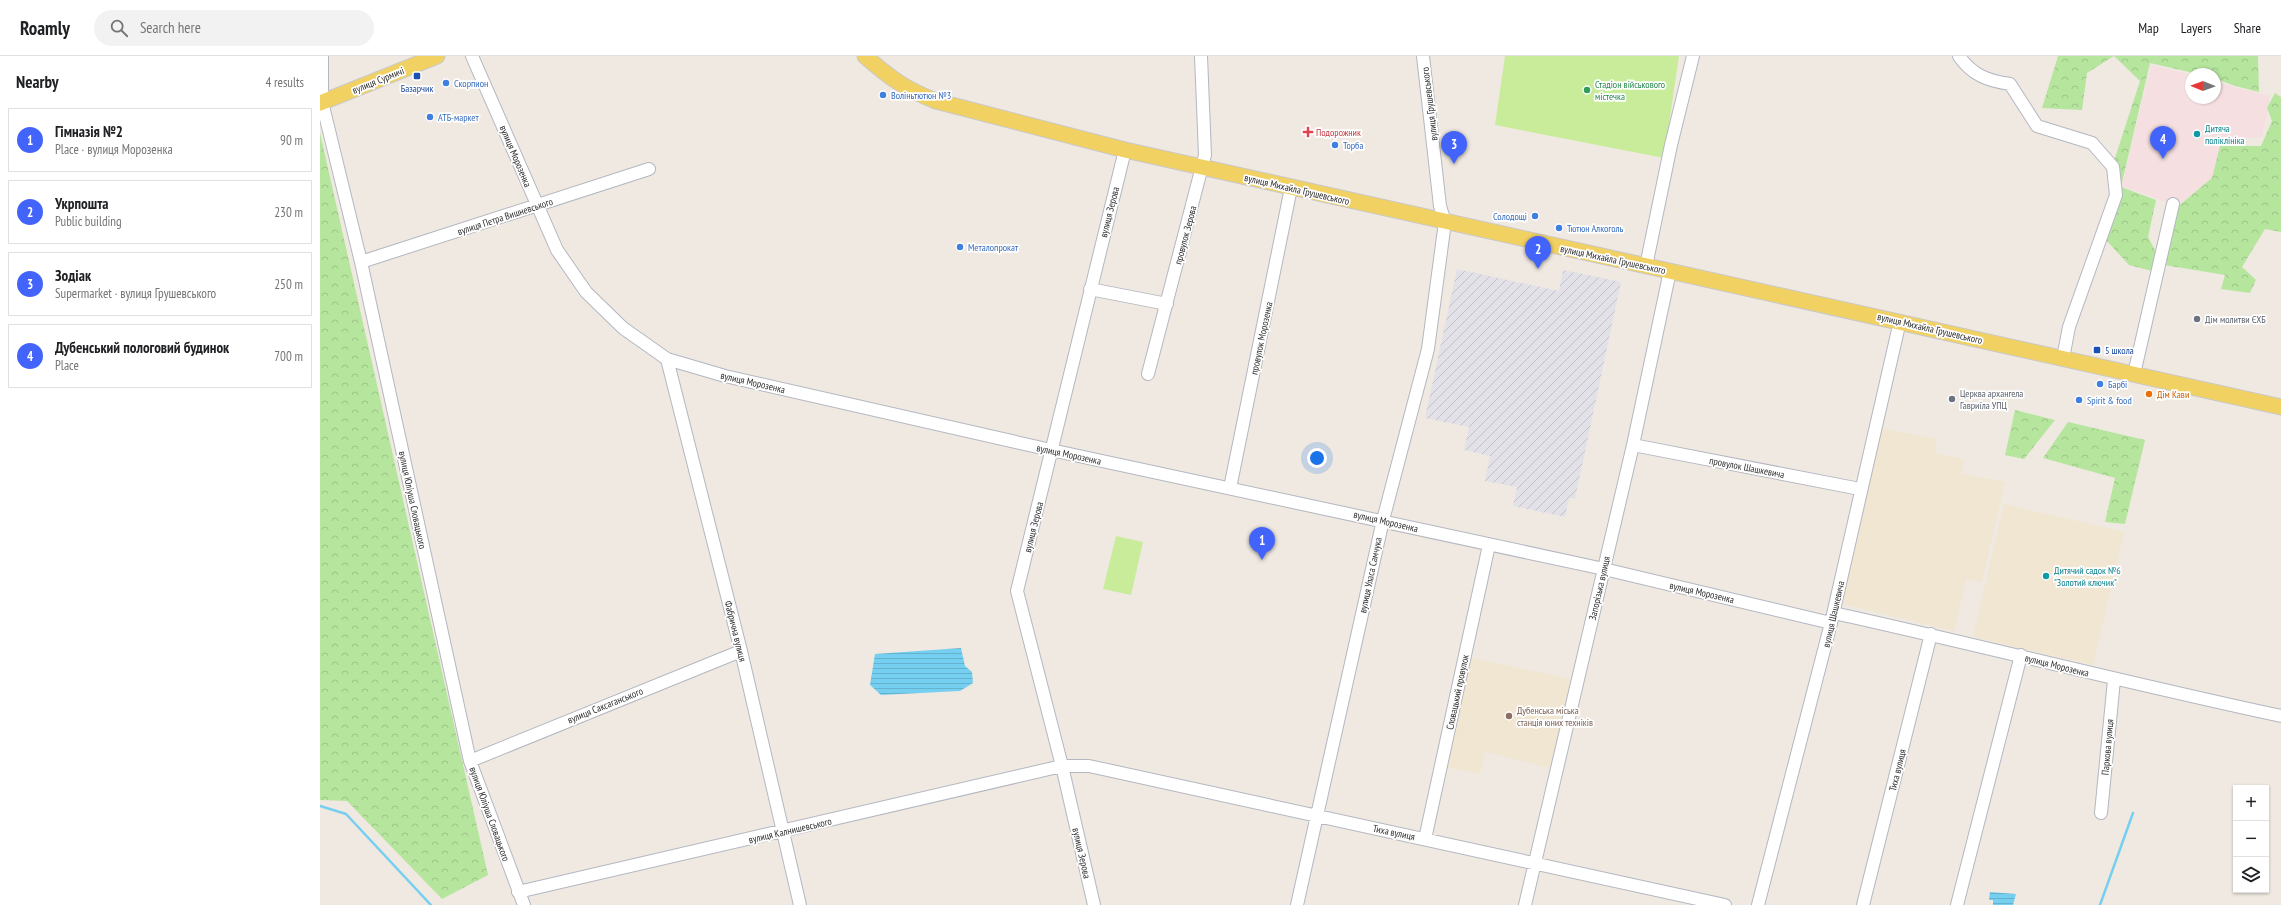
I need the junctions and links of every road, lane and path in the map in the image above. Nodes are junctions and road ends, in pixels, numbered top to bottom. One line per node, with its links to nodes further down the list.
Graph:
1 (322, 56): 9 (street, вулиця Юліуша Словацького)
2 (437, 56): 9 (main road, вулиця Сурмичі)
3 (472, 56): 15 (street, вулиця Морозенка)
4 (865, 56): 10 (main road, вулиця Михайла Грушевського)
5 (1201, 56): 11 (street)
6 (1423, 56): 16 (street, вулиця Грушевського)
7 (1693, 56): 18 (street)
8 (1959, 56): 23 (street)
9 (321, 103): 17 (street, вулиця Юліуша Словацького)
10 (1125, 150): 11 (main road, вулиця Михайла Грушевського); 20 (street, вулиця Зерова)
11 (1203, 166): 13 (main road, вулиця Михайла Грушевського); 21 (street, провулок Зерова)
12 (649, 169): 15 (street, вулиця Петра Вишневського)
13 (1292, 188): 16 (main road, вулиця Михайла Грушевського); 30 (street, провулок Морозенка)
14 (2173, 204): 26 (street)
15 (537, 206): 17 (street, вулиця Петра Вишневського); 24 (street, вулиця Морозенка)
16 (1445, 222): 18 (main road, вулиця Михайла Грушевського); 32 (street, вулиця Уласа Самчука)
17 (361, 262): 41 (street, вулиця Юліуша Словацького)
18 (1646, 266): 19 (main road, вулиця Михайла Грушевського)
19 (1670, 271): 22 (main road, вулиця Михайла Грушевського); 28 (street, Запорізька вулиця)
20 (1090, 289): 21 (street); 29 (street, вулиця Зерова)
21 (1167, 304): 25 (street, провулок Зерова)
22 (1900, 321): 23 (main road, вулиця Михайла Грушевського); 31 (street, вулиця Шашкевича)
23 (2063, 358): 26 (main road, вулиця Михайла Грушевського)
24 (667, 359): 29 (street, вулиця Морозенка); 37 (street, Фабрична вулиця)
25 (1148, 374)
26 (2134, 374): 27 (main road, вулиця Михайла Грушевського)
27 (2281, 407)
28 (1633, 445): 31 (street, провулок Шашкевича); 34 (street, Запорізька вулиця)
29 (1051, 450): 30 (street, вулиця Морозенка); 42 (street, вулиця Зерова)
30 (1230, 488): 32 (street, вулиця Морозенка)
31 (1860, 489): 35 (street, вулиця Шашкевича)
32 (1383, 520): 33 (street, вулиця Морозенка); 44 (street, вулиця Уласа Самчука)
33 (1489, 545): 34 (street, вулиця Морозенка); 46 (street, Словацький провулок)
34 (1604, 569): 35 (street, вулиця Морозенка); 47 (street, Запорізька вулиця)
35 (1832, 618): 36 (street, вулиця Морозенка); 55 (street, вулиця Шашкевича)
36 (1931, 634): 38 (street, вулиця Морозенка); 56 (street, Тиха вулиця)
37 (741, 651): 41 (street, вулиця Саксаганського); 45 (street, Фабрична вулиця)
38 (2021, 655): 39 (street, вулиця Морозенка); 57 (street)
39 (2114, 680): 40 (street, вулиця Морозенка); 43 (street, Паркова вулиця)
40 (2281, 716)
41 (470, 761): 48 (street, вулиця Юліуша Словацького)
42 (1062, 766): 44 (street, Тиха вулиця); 45 (street, вулиця Калнишевського); 51 (street, вулиця Зерова)
43 (2101, 814)
44 (1317, 817): 46 (street, Тиха вулиця); 52 (street, вулиця Уласа Самчука)
45 (784, 832): 48 (street, вулиця Калнишевського); 50 (street, Фабрична вулиця)
46 (1425, 839): 47 (street, Тиха вулиця)
47 (1535, 865): 53 (street, Запорізька вулиця); 54 (street, Тиха вулиця)
48 (518, 892): 49 (street, вулиця Юліуша Словацького)
49 (524, 905)
50 (800, 905)
51 (1094, 905)
52 (1296, 905)
53 (1525, 905)
54 (1725, 905)
55 (1758, 905)
56 (1863, 905)
57 (1957, 905)

